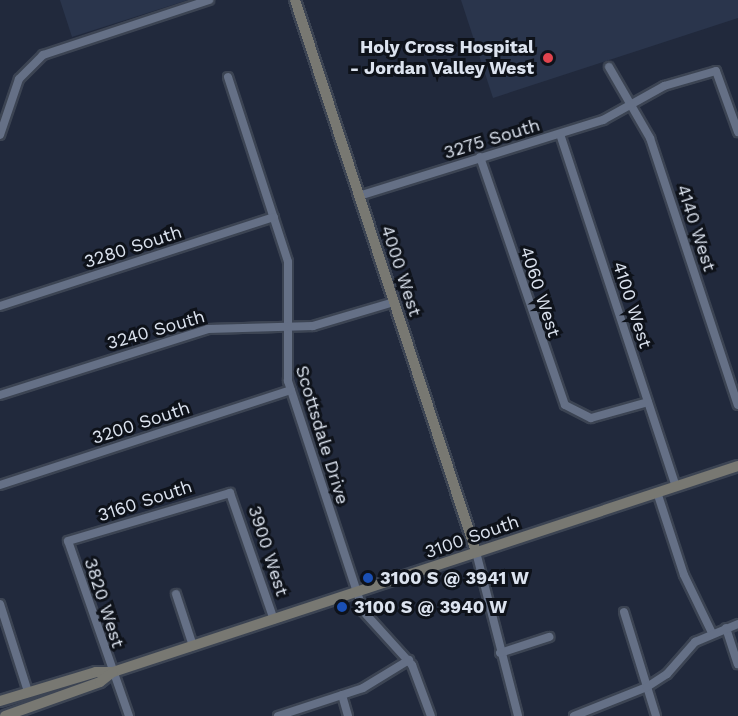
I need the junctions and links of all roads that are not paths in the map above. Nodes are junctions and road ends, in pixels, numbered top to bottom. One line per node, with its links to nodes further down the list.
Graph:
1 (209, 0): 8 (street)
2 (295, 0): 10 (main road, 4000 West)
3 (609, 67): 5 (street, 4140 West)
4 (228, 77): 11 (street, Scottsdale Drive)
5 (630, 104): 6 (street); 7 (street, 3275 South); 18 (street, 4140 West)
6 (738, 132)
7 (560, 134): 9 (street, 3275 South); 17 (street, 4100 West)
8 (0, 135)
9 (480, 157): 10 (street, 3275 South); 17 (street, 4060 West)
10 (359, 196): 12 (main road, 4000 West)
11 (274, 217): 13 (street, 3280 South); 14 (street, Scottsdale Drive)
12 (394, 302): 14 (street, 3240 South); 25 (main road, 4000 West)
13 (0, 306)
14 (287, 327): 15 (street, Scottsdale Drive); 16 (street, 3240 South)
15 (291, 390): 20 (street, 3200 South); 26 (street, Scottsdale Drive)
16 (0, 395)
17 (648, 402): 21 (street, 4100 West)
18 (738, 405)
19 (738, 466): 21 (main road, 3100 South)
20 (0, 485)
21 (676, 486): 22 (main road, 3100 South)
22 (657, 492): 25 (main road, 3100 South); 33 (street)
23 (230, 493): 24 (street, 3160 South); 30 (street, 3900 West)
24 (68, 541): 39 (street, 3820 West)
25 (476, 552): 26 (main road, 3100 South); 36 (street)
26 (356, 593): 30 (main road, 3100 South); 37 (street, Scottsdale Drive)
27 (176, 594): 35 (street)
28 (0, 604): 41 (street)
29 (624, 612): 40 (street)
30 (274, 620): 35 (main road, 3100 South)
31 (738, 624): 32 (street)
32 (726, 628): 33 (street); 38 (street)
33 (712, 633): 40 (street)
34 (549, 637): 36 (street)
35 (193, 646): 39 (main road, 3100 South)
36 (500, 653): 49 (street)
37 (408, 660): 42 (street); 48 (street)
38 (738, 664)
39 (113, 672): 41 (main road, 3100 South); 44 (main road, 3100 South); 45 (street, 3820 West)
40 (647, 687): 50 (street); 51 (street)
41 (28, 692): 43 (main road, 3100 South)
42 (342, 695): 46 (street); 47 (street)
43 (0, 701)
44 (5, 716)
45 (129, 716)
46 (278, 716)
47 (348, 716)
48 (431, 716)
49 (518, 716)
50 (574, 716)
51 (656, 716)

